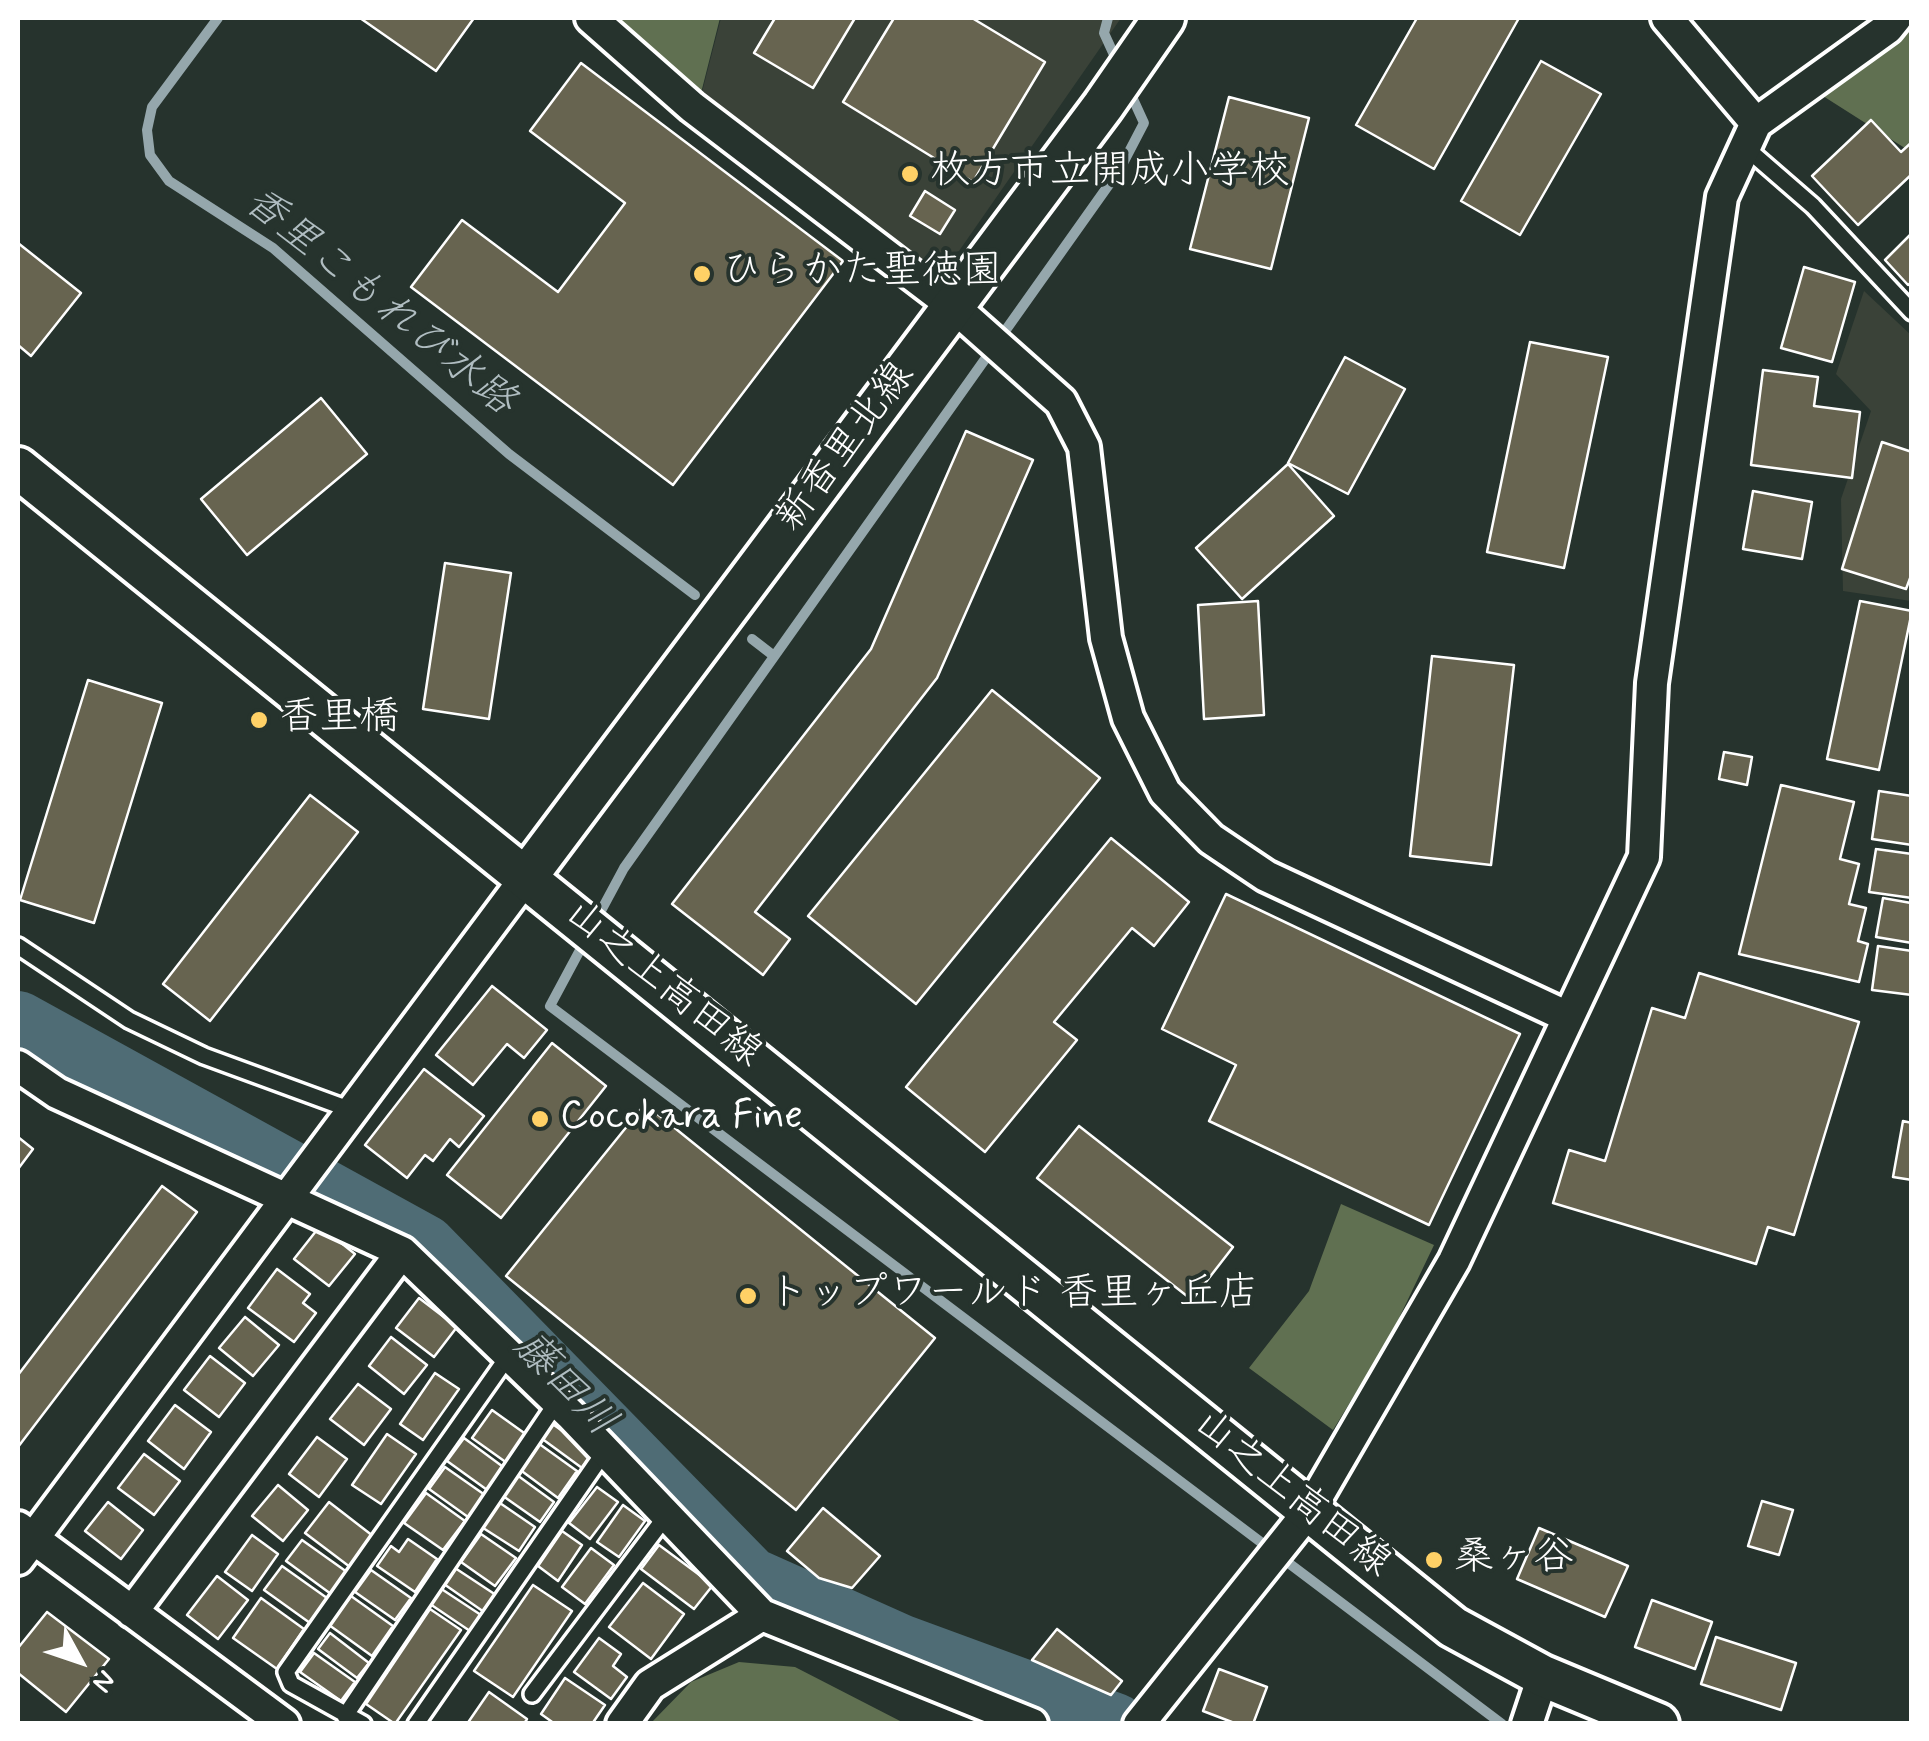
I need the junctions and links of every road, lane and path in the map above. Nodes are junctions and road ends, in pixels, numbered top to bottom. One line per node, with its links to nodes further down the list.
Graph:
1 (591, 18): 6 (street)
2 (1164, 18): 6 (street, 新香里北線)
3 (1667, 18): 5 (street)
4 (1896, 18): 5 (street)
5 (1751, 135): 7 (lane); 11 (street)
6 (953, 306): 9 (street, 新香里北線); 11 (street)
7 (1912, 312)
8 (18, 468): 9 (street, 山之上高田線)
9 (527, 876): 13 (street); 20 (street, 山之上高田線)
10 (18, 946): 13 (lane)
11 (1568, 1017): 20 (street)
12 (18, 1066): 14 (street)
13 (354, 1111): 14 (street)
14 (290, 1198): 15 (street); 21 (street)
15 (402, 1252): 16 (street); 22 (street)
16 (509, 1355): 17 (street); 26 (lane)
17 (557, 1402): 18 (street); 26 (lane)
18 (605, 1451): 19 (street); 30 (lane)
19 (666, 1516): 23 (street); 24 (lane)
20 (1298, 1524): 25 (street, 山之上高田線); 27 (street)
21 (23, 1542): 22 (street)
22 (132, 1612): 28 (street)
23 (762, 1615): 31 (street); 32 (street)
24 (532, 1694)
25 (1533, 1704): 33 (street, 山之上高田線)
26 (344, 1716): 29 (lane)
27 (1143, 1719)
28 (284, 1724)
29 (363, 1724)
30 (416, 1724)
31 (622, 1724)
32 (1032, 1724)
33 (1658, 1724)

